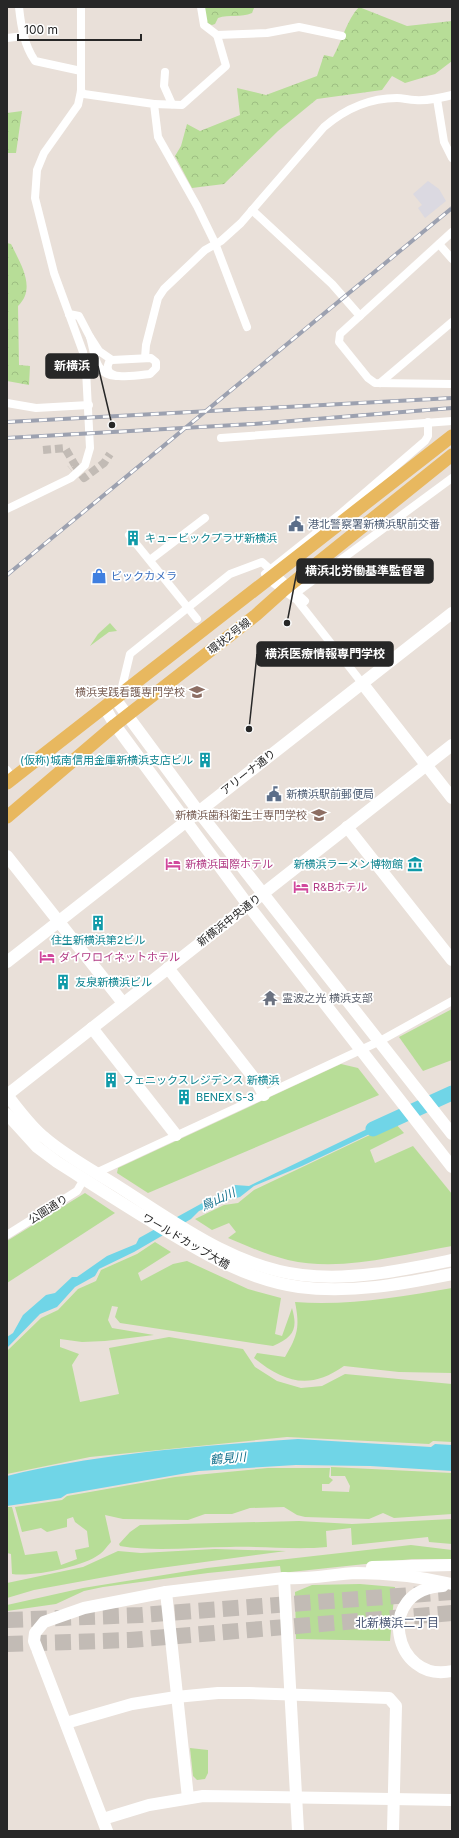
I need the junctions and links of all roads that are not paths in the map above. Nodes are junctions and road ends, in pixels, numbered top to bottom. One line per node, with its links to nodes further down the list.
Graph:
1 (19, 7): 5 (street)
2 (81, 7): 8 (street)
3 (201, 7): 4 (street)
4 (217, 34): 6 (street); 14 (street)
5 (24, 36): 7 (street); 8 (street)
6 (342, 36)
7 (7, 38)
8 (81, 71): 10 (street)
9 (166, 72): 14 (street)
10 (80, 91): 13 (street); 21 (street)
11 (452, 95): 12 (street)
12 (437, 98): 15 (street); 16 (street)
13 (154, 104): 14 (street); 18 (street)
14 (172, 104)
15 (452, 158)
16 (252, 210): 18 (street); 22 (street)
17 (452, 232): 19 (street)
18 (215, 243): 24 (street); 26 (street)
19 (439, 244): 20 (street); 22 (street)
20 (452, 259)
21 (69, 314): 25 (street); 32 (street)
22 (360, 316): 29 (street)
23 (452, 322): 29 (street)
24 (247, 327)
25 (90, 337): 27 (street); 28 (street)
26 (145, 358): 27 (street); 28 (street)
27 (112, 360): 28 (street)
28 (116, 376)
29 (380, 383): 30 (street)
30 (452, 384)
31 (7, 403): 32 (street)
32 (89, 407): 39 (street)
33 (452, 421): 34 (street)
34 (428, 422): 36 (street); 47 (street)
35 (452, 436): 43 (main road, 環状2号線)
36 (221, 438)
37 (452, 455): 44 (main road, 環状2号線)
38 (452, 478): 44 (street)
39 (7, 509)
40 (205, 518): 42 (street)
41 (130, 535): 42 (street)
42 (150, 560): 46 (street)
43 (269, 580): 44 (street); 47 (main road, 環状2号線)
44 (285, 589): 50 (street); 54 (main road, 環状2号線)
45 (305, 601): 46 (street)
46 (188, 607): 49 (street); 51 (street)
47 (232, 609): 52 (main road, 環状2号線)
48 (452, 613): 50 (street, アリーナ通り)
49 (198, 619)
50 (362, 683): 57 (street); 60 (street, アリーナ通り)
51 (122, 687)
52 (116, 700): 53 (main road, 環状2号線); 54 (street)
53 (106, 708): 55 (street); 58 (main road, 環状2号線)
54 (128, 716): 55 (main road, 環状2号線); 60 (street)
55 (115, 725): 61 (main road, 環状2号線); 62 (street)
56 (452, 745): 57 (street, 新横浜中央通り)
57 (426, 765): 59 (street); 63 (street, 新横浜中央通り)
58 (9, 777)
59 (452, 798)
60 (198, 811): 62 (street, アリーナ通り); 65 (street)
61 (7, 817)
62 (185, 822): 66 (street); 67 (street, アリーナ通り)
63 (347, 827): 65 (street, 新横浜中央通り); 68 (street)
64 (7, 856): 67 (street)
65 (263, 893): 66 (street, 新横浜中央通り); 74 (street)
66 (248, 905): 70 (street, 新横浜中央通り); 75 (street)
67 (58, 921): 69 (street, アリーナ通り); 72 (street)
68 (452, 960)
69 (7, 962)
70 (168, 968): 72 (street, 新横浜中央通り); 77 (street)
71 (452, 1001): 74 (street)
72 (123, 1003): 73 (street, 新横浜中央通り)
73 (92, 1028): 76 (street, 新横浜中央通り); 80 (street)
74 (380, 1041): 75 (street); 79 (street)
75 (362, 1050): 77 (street); 81 (street)
76 (7, 1095): 82 (street, ワールドカップ大橋)
77 (264, 1095): 80 (street)
78 (7, 1114): 83 (street, ワールドカップ大橋)
79 (450, 1131)
80 (176, 1135): 82 (street)
81 (452, 1167)
82 (96, 1173): 85 (street, ワールドカップ大橋)
83 (84, 1179): 84 (street, 公園通り); 86 (street, ワールドカップ大橋)
84 (7, 1235)
85 (452, 1260)
86 (452, 1274)
87 (452, 1565): 88 (street)
88 (284, 1578): 89 (street); 90 (street); 92 (street)
89 (452, 1585): 91 (street)
90 (166, 1592): 93 (street); 94 (street)
91 (452, 1671)
92 (289, 1696): 93 (street); 96 (street); 97 (street)
93 (176, 1697): 94 (street); 95 (street)
94 (66, 1723): 99 (street)
95 (188, 1798): 96 (street); 99 (street)
96 (295, 1798): 97 (street); 101 (street)
97 (393, 1799): 98 (street); 102 (street)
98 (452, 1800)
99 (103, 1819): 100 (street)
100 (108, 1831)
101 (298, 1831)
102 (393, 1831)

